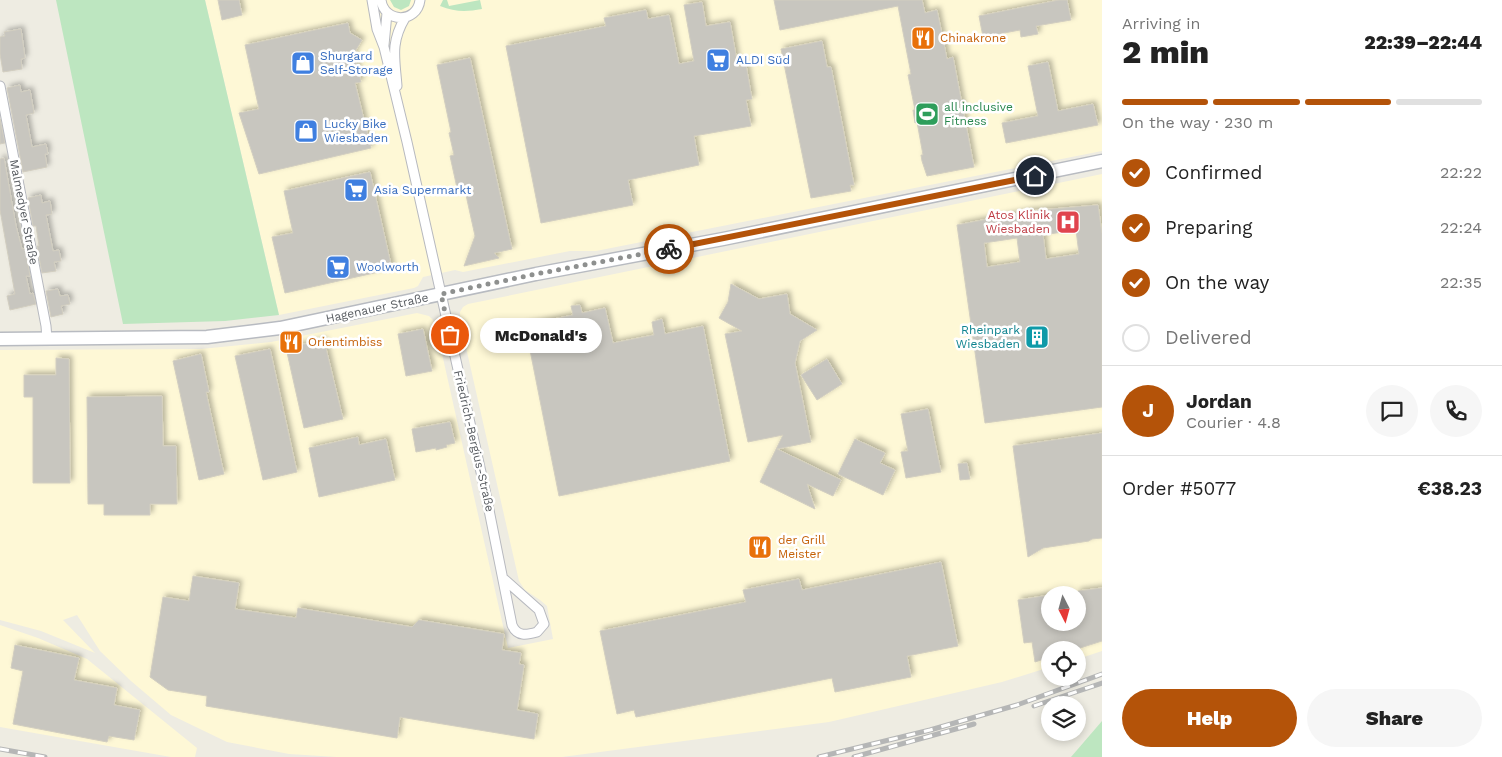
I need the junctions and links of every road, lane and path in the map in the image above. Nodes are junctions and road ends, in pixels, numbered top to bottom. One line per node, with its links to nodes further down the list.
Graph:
1 (372, 0): 6 (street, Friedrich-Bergius-Straße)
2 (381, 0): 4 (street, Friedrich-Bergius-Straße)
3 (420, 0): 5 (street, Friedrich-Bergius-Straße)
4 (387, 13): 5 (street); 6 (street, Friedrich-Bergius-Straße)
5 (404, 18): 8 (street, Friedrich-Bergius-Straße)
6 (384, 47): 8 (street, Friedrich-Bergius-Straße)
7 (0, 86): 12 (street, Malmedyer Straße)
8 (398, 99): 10 (street, Friedrich-Bergius-Straße)
9 (1102, 162): 10 (street, Hagenauer Straße)
10 (441, 294): 12 (street, Hagenauer Straße); 13 (street, Friedrich-Bergius-Straße)
11 (0, 339): 12 (street, Hagenauer Straße)
12 (47, 339)
13 (504, 579): 13 (street, Friedrich-Bergius-Straße)

